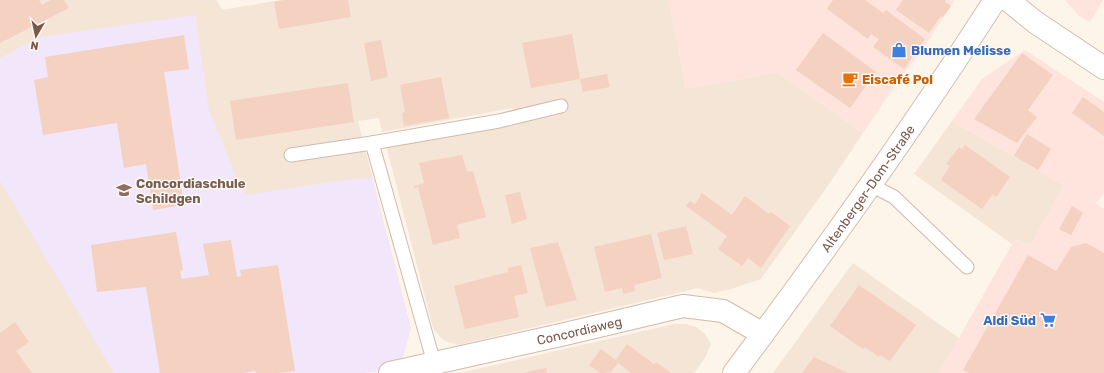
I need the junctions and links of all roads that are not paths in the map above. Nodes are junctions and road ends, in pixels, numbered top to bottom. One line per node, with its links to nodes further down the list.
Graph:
1 (995, 0): 7 (main road, Altenberger-Dom-Straße)
2 (1008, 0): 3 (main road)
3 (1104, 68)
4 (561, 106): 5 (lane)
5 (372, 143): 6 (lane); 10 (lane)
6 (291, 155)
7 (871, 185): 8 (lane); 9 (main road, Altenberger-Dom-Straße)
8 (968, 268)
9 (763, 334): 10 (main road, Concordiaweg); 12 (main road, Altenberger-Dom-Straße)
10 (434, 363): 11 (main road, Concordiaweg)
11 (390, 373)
12 (734, 373)

